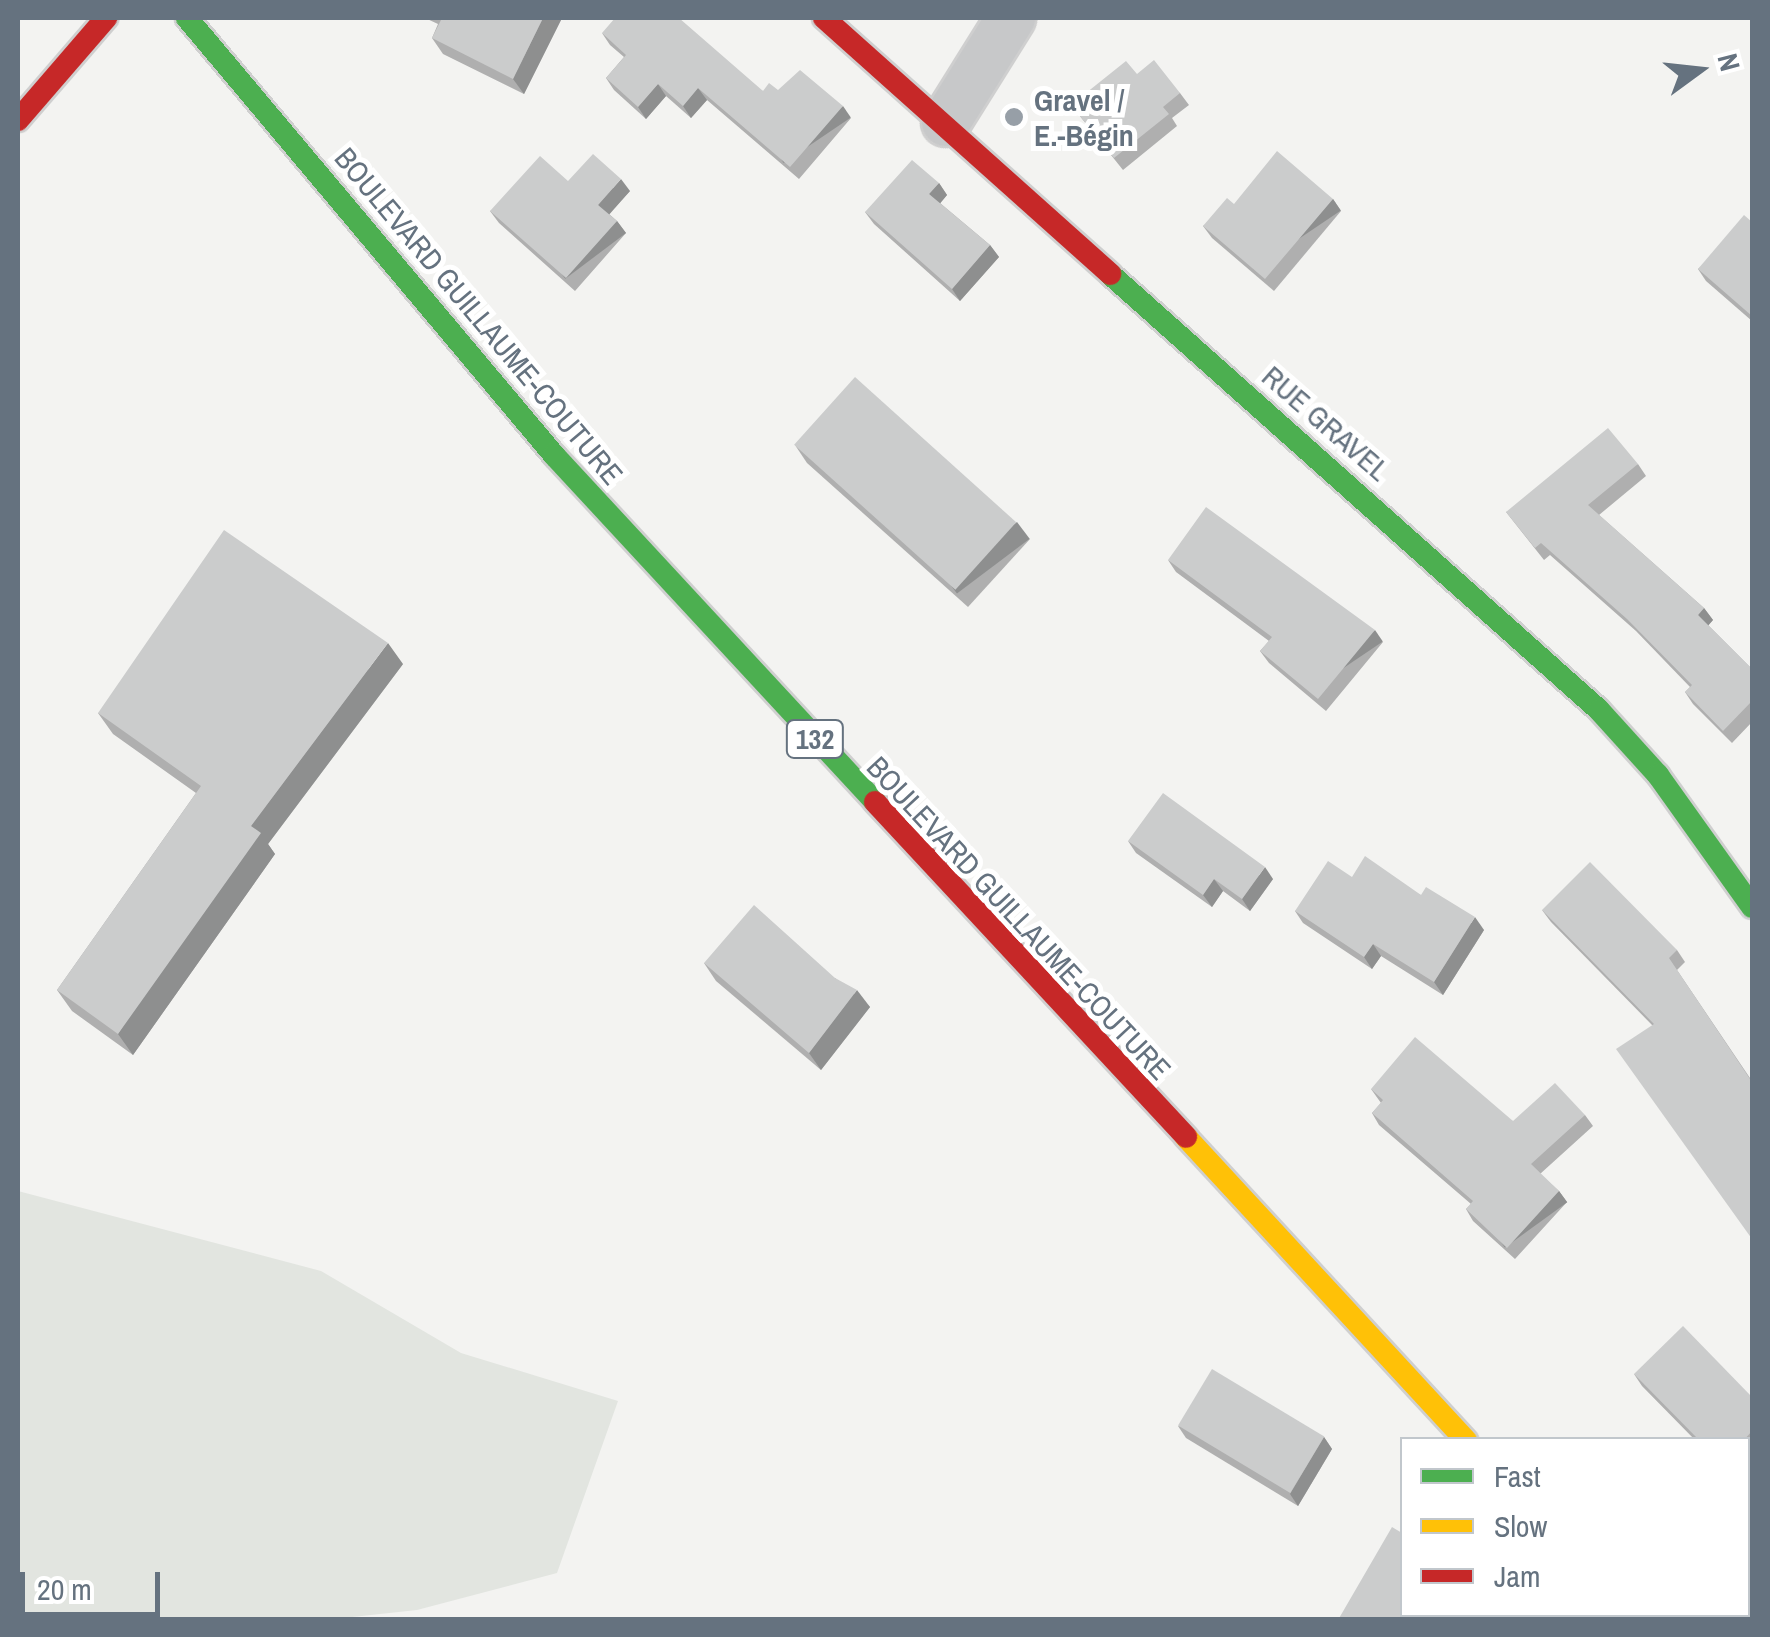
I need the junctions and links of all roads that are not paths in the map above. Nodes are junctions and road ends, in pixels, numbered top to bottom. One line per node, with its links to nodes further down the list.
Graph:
1 (106, 18): 5 (main road)
2 (187, 18): 8 (main road, BOULEVARD GUILLAUME-COUTURE / 132)
3 (824, 18): 6 (main road, RUE GRAVEL)
4 (1011, 18): 6 (street)
5 (18, 120)
6 (946, 122): 7 (main road, RUE GRAVEL)
7 (1752, 906)
8 (1463, 1437)

